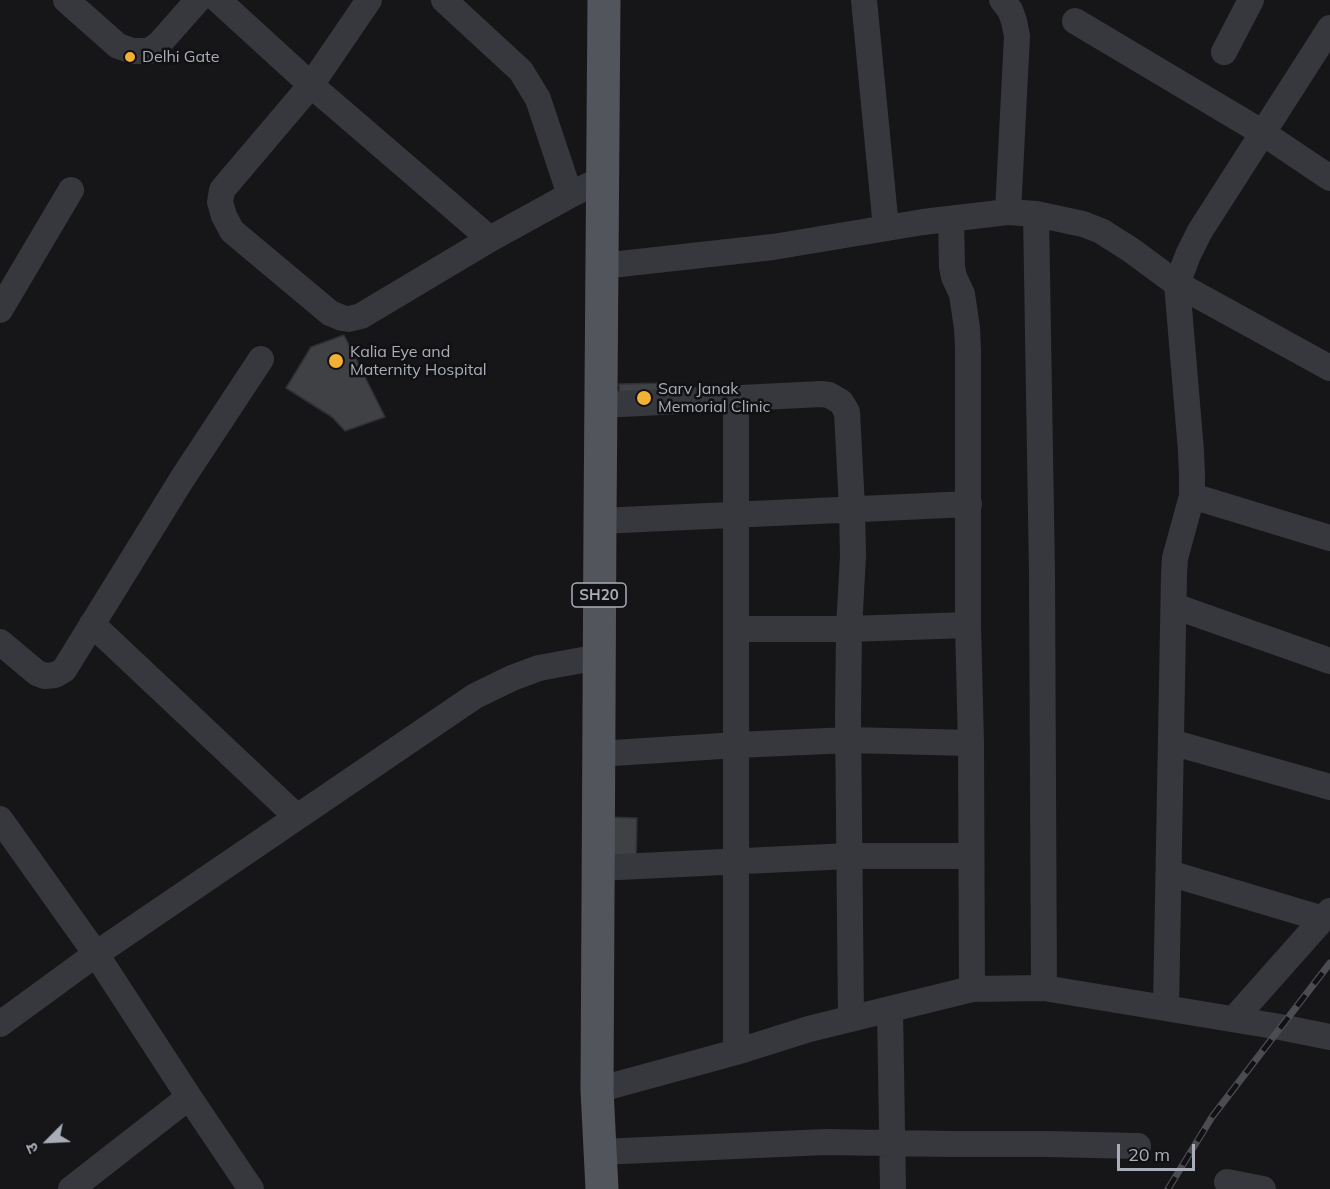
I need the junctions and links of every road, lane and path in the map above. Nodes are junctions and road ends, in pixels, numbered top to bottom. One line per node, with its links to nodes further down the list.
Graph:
1 (66, 0): 2 (street)
2 (198, 0)
3 (218, 0): 13 (street)
4 (369, 0): 13 (street)
5 (444, 0): 18 (street)
6 (604, 0): 16 (main road, SH20)
7 (864, 0): 22 (street)
8 (1002, 0): 19 (street)
9 (1251, 0): 12 (street)
10 (1075, 21): 14 (street)
11 (1330, 28): 14 (street)
12 (1224, 52)
13 (310, 85): 23 (street); 23 (street)
14 (1263, 133): 15 (street); 25 (street)
15 (1330, 178)
16 (602, 179): 18 (street); 24 (main road, SH20)
17 (71, 190): 26 (street)
18 (570, 195): 23 (street)
19 (1008, 212): 20 (street); 21 (street)
20 (1036, 214): 25 (street); 60 (street)
21 (951, 219): 22 (street); 32 (street)
22 (886, 228): 24 (street)
23 (490, 239)
24 (602, 266): 30 (main road, SH20)
25 (1177, 284): 28 (street); 31 (street)
26 (0, 310)
27 (261, 359): 38 (street)
28 (1330, 368)
29 (736, 399): 30 (street); 33 (street); 34 (street)
30 (601, 405): 35 (main road, SH20)
31 (1192, 496): 36 (street); 37 (street)
32 (969, 504): 33 (street); 39 (street)
33 (852, 508): 34 (street); 41 (street)
34 (737, 514): 35 (street); 40 (street)
35 (600, 521): 43 (main road, SH20)
36 (1330, 538)
37 (1174, 606): 44 (street); 46 (street)
38 (92, 624): 42 (street); 51 (street)
39 (968, 625): 41 (street); 47 (street)
40 (737, 629): 41 (street); 48 (street)
41 (849, 629): 45 (street)
42 (0, 642)
43 (599, 657): 49 (main road, SH20); 51 (street)
44 (1330, 661)
45 (849, 740): 47 (street); 48 (street); 53 (street)
46 (1171, 742): 50 (street); 57 (street)
47 (971, 743): 54 (street)
48 (737, 745): 49 (street); 55 (street)
49 (598, 754): 56 (main road, SH20)
50 (1330, 787)
51 (297, 817): 59 (street)
52 (0, 819): 59 (street)
53 (849, 856): 54 (street); 55 (street); 64 (street)
54 (971, 856): 61 (street)
55 (736, 861): 56 (street); 68 (street)
56 (598, 868): 69 (main road, SH20)
57 (1168, 873): 58 (street); 62 (street)
58 (1327, 915): 65 (street)
59 (96, 954): 66 (street); 70 (street)
60 (1044, 988): 61 (street); 62 (street)
61 (972, 989): 63 (street)
62 (1166, 1008): 65 (street)
63 (890, 1009): 64 (street); 71 (street)
64 (851, 1019): 68 (street)
65 (1234, 1019): 67 (street)
66 (0, 1024)
67 (1330, 1037)
68 (736, 1052): 69 (street)
69 (597, 1090): 73 (main road, SH20)
70 (189, 1097): 75 (street); 76 (street)
71 (892, 1143): 72 (street); 73 (street); 78 (street)
72 (1138, 1146)
73 (600, 1152): 77 (main road, SH20)
74 (1227, 1182): 79 (street)
75 (71, 1189)
76 (251, 1189)
77 (602, 1189)
78 (893, 1189)
79 (1263, 1189)

